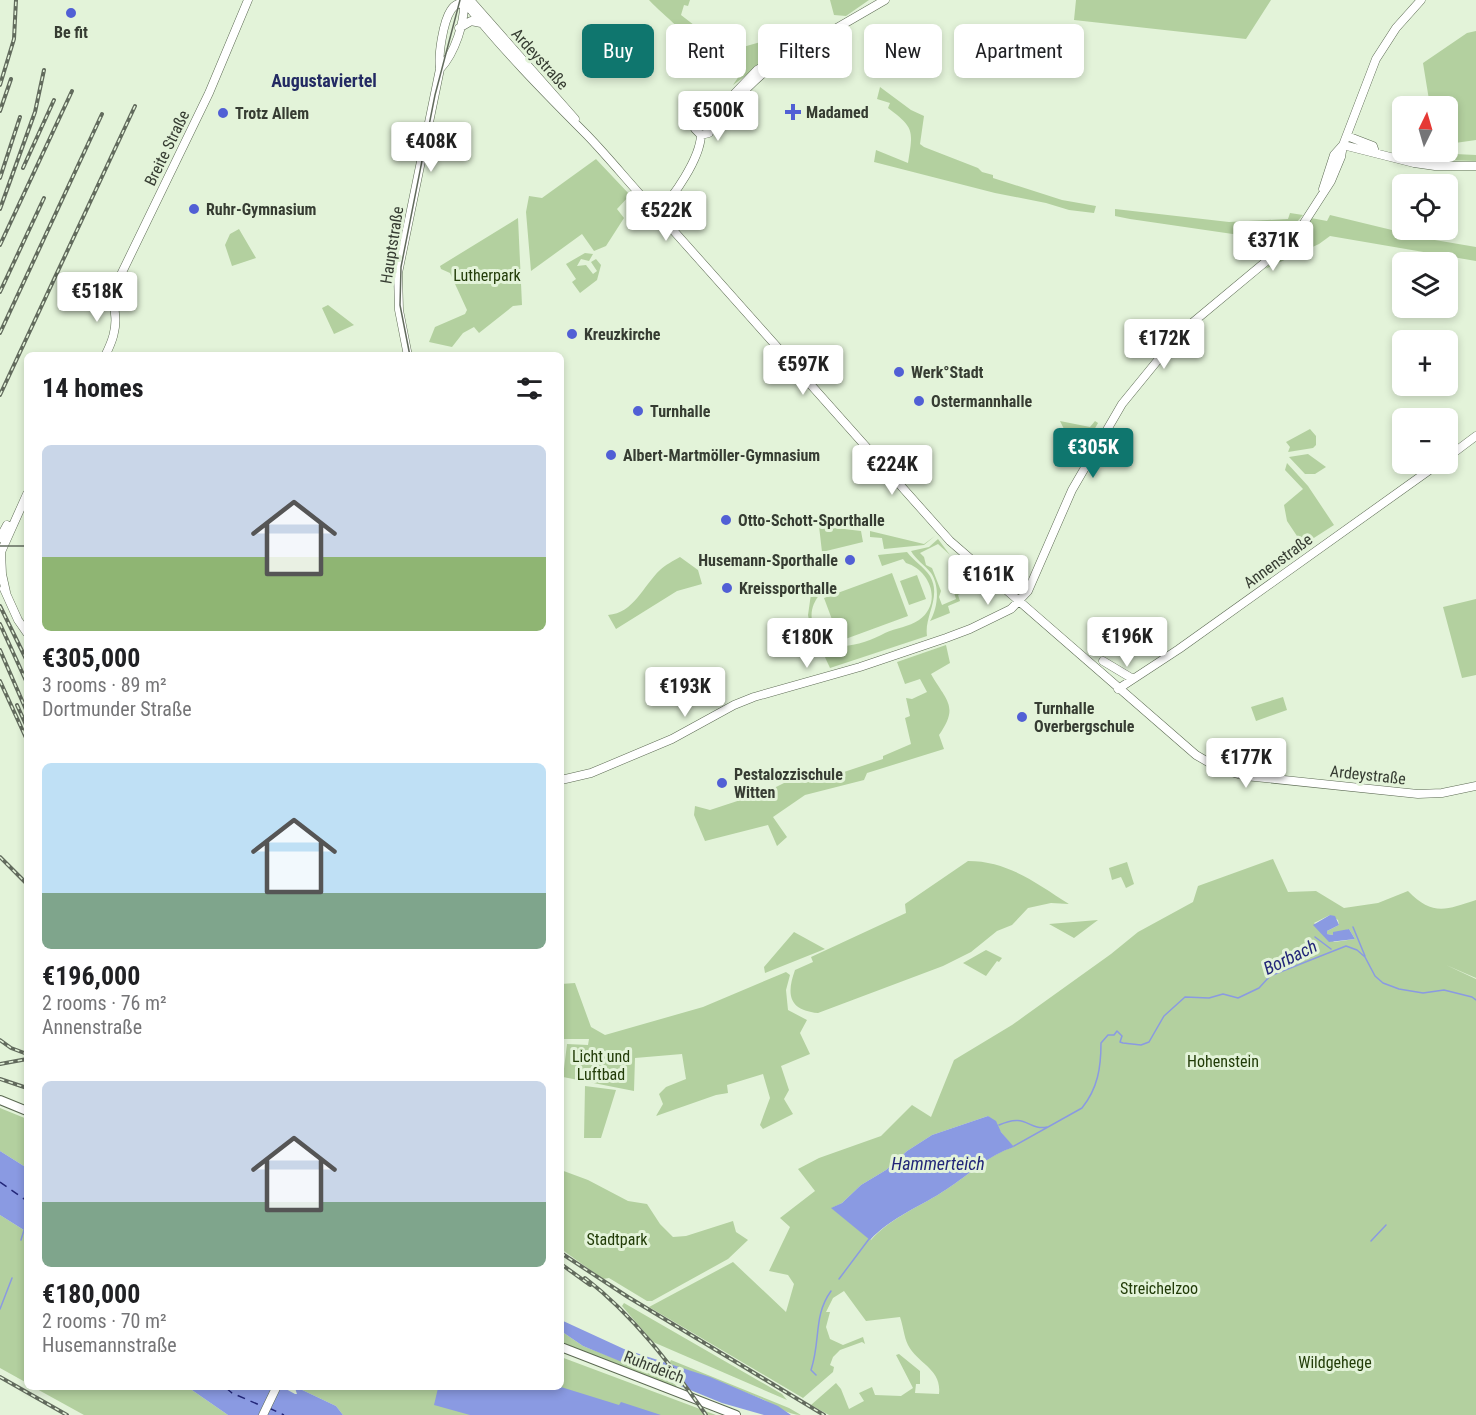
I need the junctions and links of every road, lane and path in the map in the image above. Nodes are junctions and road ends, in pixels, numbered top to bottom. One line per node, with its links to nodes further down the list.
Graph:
1 (248, 0): 23 (main road, Breite Straße)
2 (452, 0): 7 (main road, Hauptstraße)
3 (878, 0): 8 (main road)
4 (885, 0): 8 (main road)
5 (1420, 0): 18 (main road)
6 (466, 1): 7 (main road); 9 (main road); 11 (main road, Hauptstraße); 15 (main road, Ardeystraße)
7 (451, 10): 12 (main road, Hauptstraße)
8 (867, 10): 10 (main road)
9 (482, 23): 11 (main road); 15 (main road)
10 (844, 24)
11 (459, 28): 12 (main road, Hauptstraße)
12 (440, 69): 24 (main road, Hauptstraße)
13 (758, 69): 16 (main road)
14 (758, 77): 16 (main road)
15 (545, 90): 22 (main road, Ardeystraße)
16 (709, 122): 17 (main road); 17 (main road)
17 (701, 135): 22 (main road)
18 (1347, 136): 19 (main road); 20 (main road)
19 (1343, 145): 20 (main road); 32 (main road)
20 (1375, 152): 21 (main road)
21 (1476, 166)
22 (657, 214): 32 (main road, Ardeystraße)
23 (106, 352)
24 (407, 352)
25 (1476, 436): 26 (main road)
26 (1458, 450)
27 (1424, 474): 35 (main road, Annenstraße)
28 (24, 499): 29 (main road)
29 (1, 543): 31 (main road)
30 (0, 580): 31 (main road)
31 (6, 592): 33 (main road)
32 (1019, 602): 36 (main road, Ardeystraße); 37 (main road)
33 (24, 629)
34 (1103, 662): 35 (main road)
35 (1133, 679): 36 (main road, Annenstraße)
36 (1118, 689): 38 (main road, Ardeystraße)
37 (564, 779)
38 (1476, 786)
39 (0, 1100): 40 (main road)
40 (24, 1110)
41 (564, 1348): 44 (main road, Ruhrdeich)
42 (275, 1390): 43 (main road)
43 (262, 1415)
44 (736, 1415)

